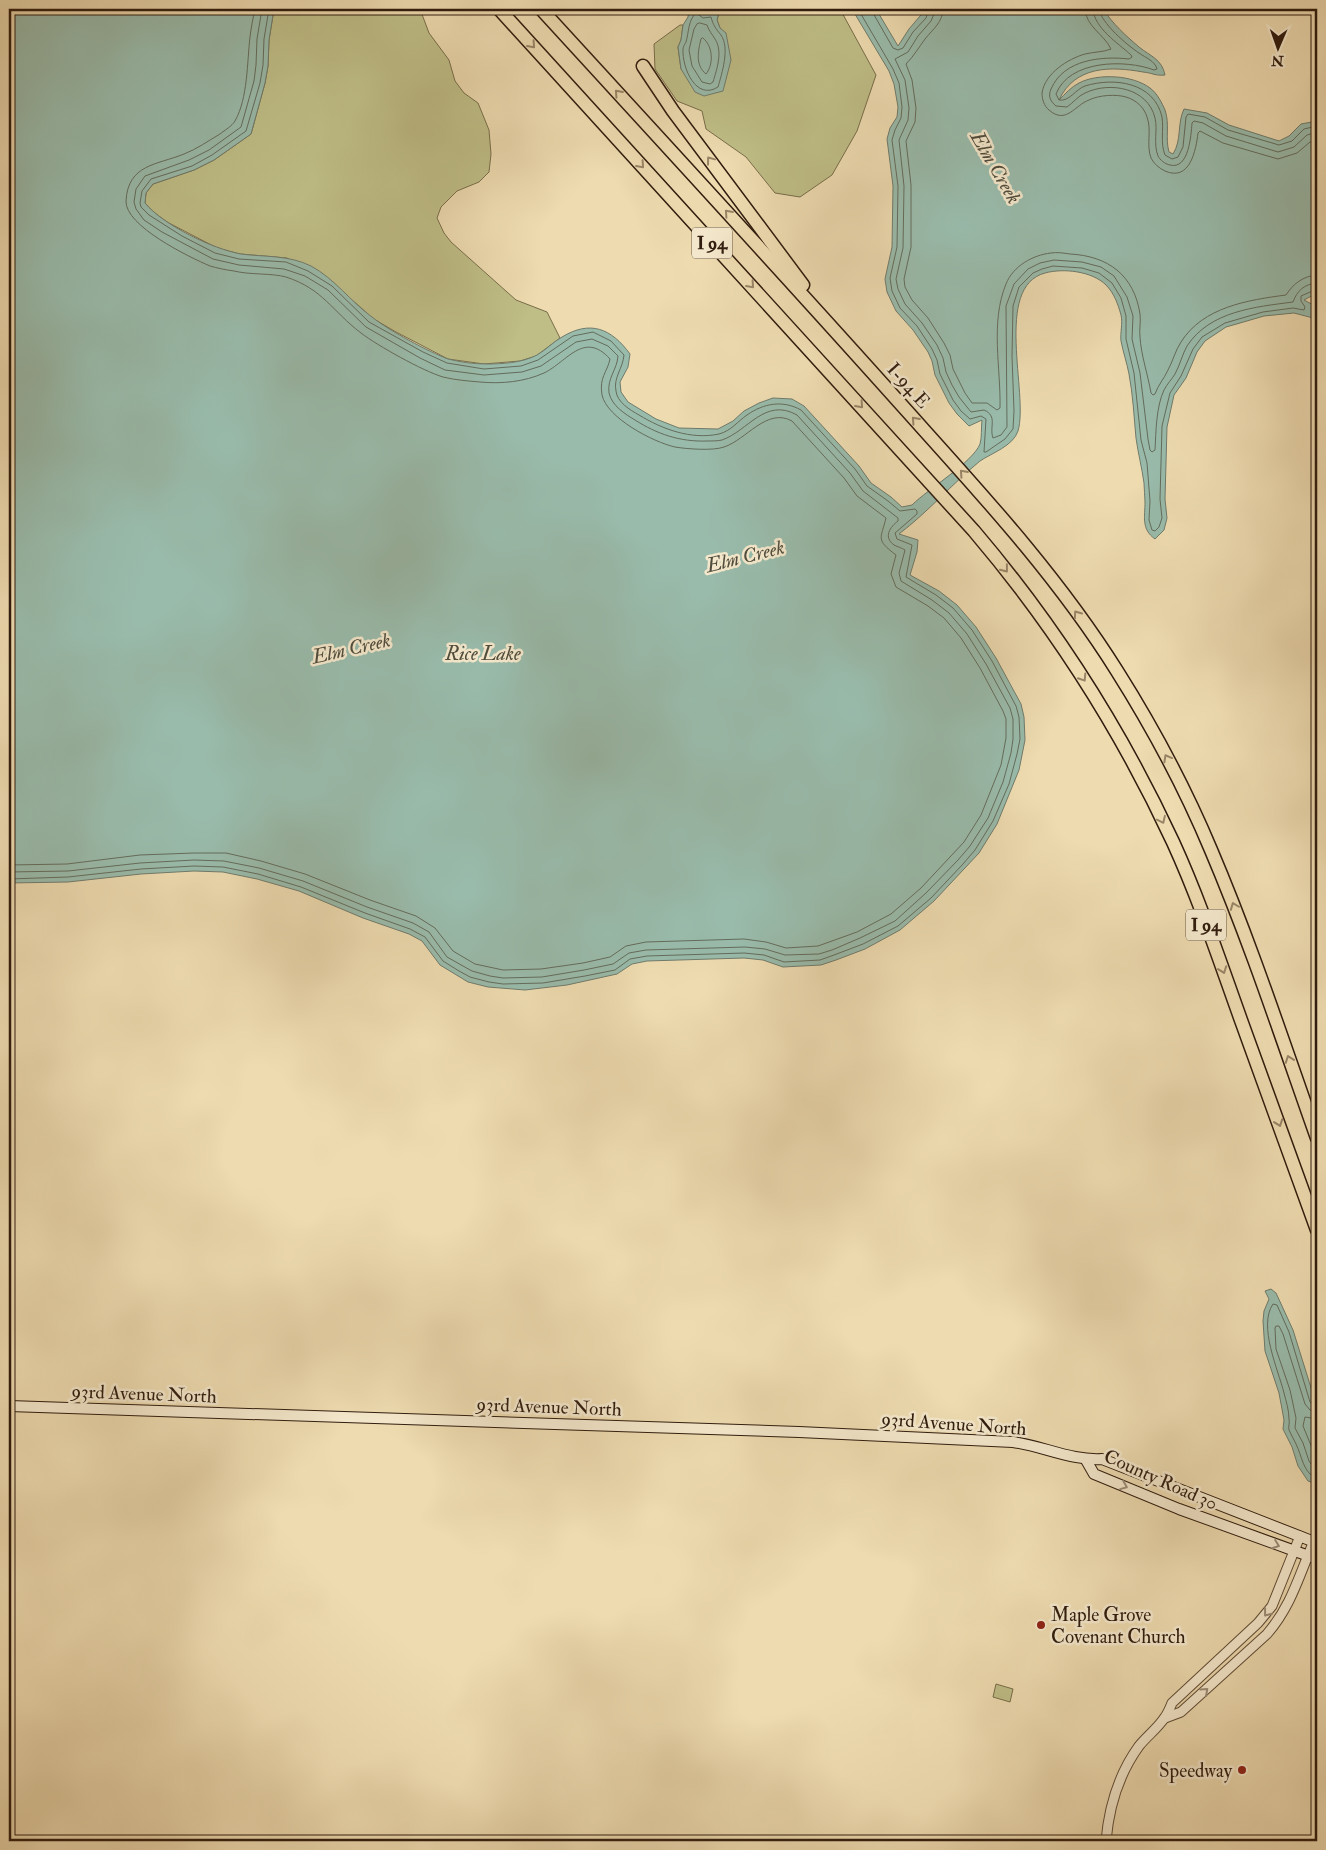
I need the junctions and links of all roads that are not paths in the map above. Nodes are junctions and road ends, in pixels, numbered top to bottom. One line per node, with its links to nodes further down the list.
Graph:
1 (499, 9): 6 (highway, I 94, one-way to 6)
2 (541, 9): 4 (highway, I 94, one-way to 2)
3 (642, 66): 4 (highway, one-way to 3)
4 (843, 340): 5 (highway, I-94 E / I 94, one-way to 4)
5 (1317, 1138)
6 (1317, 1230)
7 (9, 1406): 8 (main road, 93rd Avenue North)
8 (1086, 1460): 9 (main road, County Road 30); 11 (main road, County Road 30, one-way to 11)
9 (1300, 1536): 10 (main road, County Road 30); 11 (street)
10 (1316, 1542): 12 (street)
11 (1294, 1551): 12 (main road, County Road 30); 13 (street, one-way to 13)
12 (1313, 1557): 13 (street, one-way to 12)
13 (1165, 1718): 14 (street)
14 (1106, 1841)

